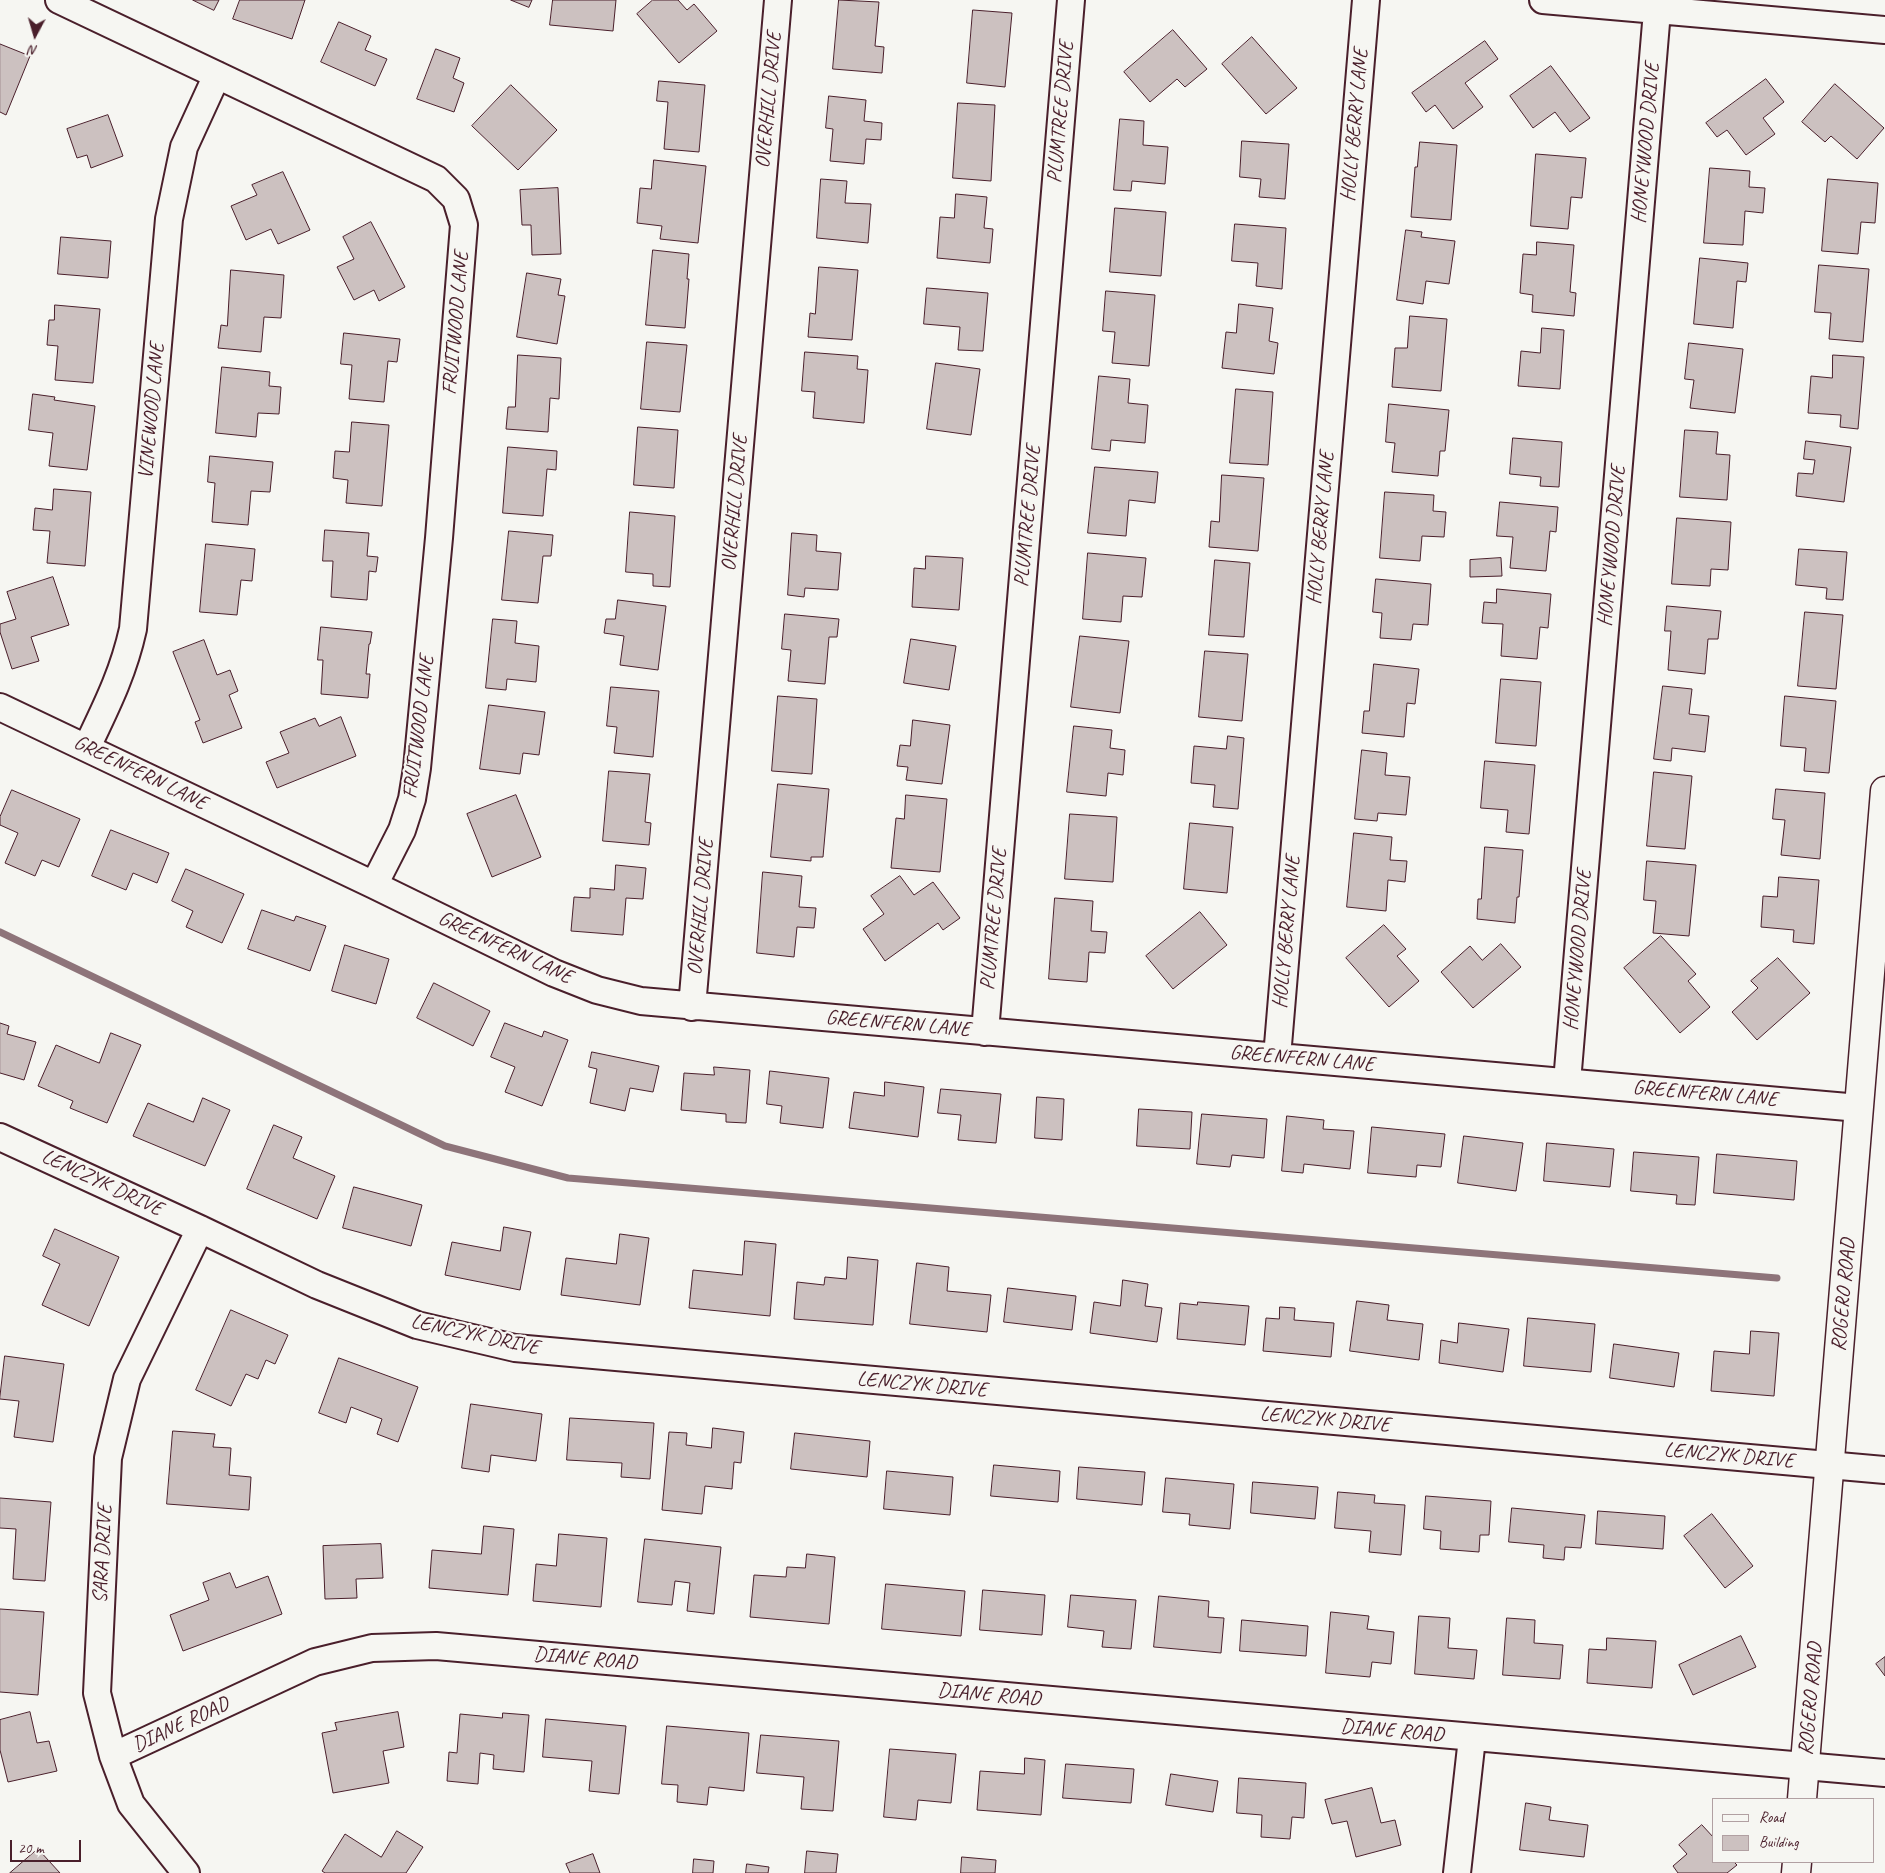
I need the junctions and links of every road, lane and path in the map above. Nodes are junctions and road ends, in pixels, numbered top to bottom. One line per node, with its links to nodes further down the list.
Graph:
1 (59, 0): 8 (street, FRUITWOOD LANE)
2 (778, 0): 13 (street, OVERHILL DRIVE)
3 (1071, 0): 14 (street, PLUMTREE DRIVE)
4 (1366, 0): 15 (street, HOLLY BERRY LANE)
5 (1543, 0): 6 (street)
6 (1657, 11): 7 (street); 16 (street, HONEYWOOD DRIVE)
7 (1885, 30)
8 (217, 75): 10 (street, VINEWOOD LANE); 12 (street, FRUITWOOD LANE)
9 (0, 707): 10 (street, GREENFERN LANE)
10 (86, 747): 12 (street, GREENFERN LANE)
11 (1885, 791): 17 (street, ROGERO ROAD)
12 (374, 885): 13 (street, GREENFERN LANE)
13 (692, 1007): 14 (street, GREENFERN LANE)
14 (984, 1032): 15 (street, GREENFERN LANE)
15 (1277, 1057): 16 (street, GREENFERN LANE)
16 (1567, 1082): 17 (street, GREENFERN LANE)
17 (1859, 1108): 20 (street, ROGERO ROAD)
18 (0, 1137): 19 (street, LENCZYK DRIVE)
19 (200, 1229): 20 (street, LENCZYK DRIVE); 23 (street, SARA DRIVE)
20 (1830, 1465): 21 (street, LENCZYK DRIVE); 24 (street, ROGERO ROAD)
21 (1885, 1470)
22 (1472, 1738): 23 (street, DIANE ROAD); 24 (street, DIANE ROAD); 28 (street)
23 (114, 1756): 27 (street, SARA DRIVE)
24 (1805, 1766): 25 (street, DIANE ROAD); 26 (street, ROGERO ROAD)
25 (1885, 1773)
26 (1802, 1798)
27 (186, 1873)
28 (1457, 1873)

